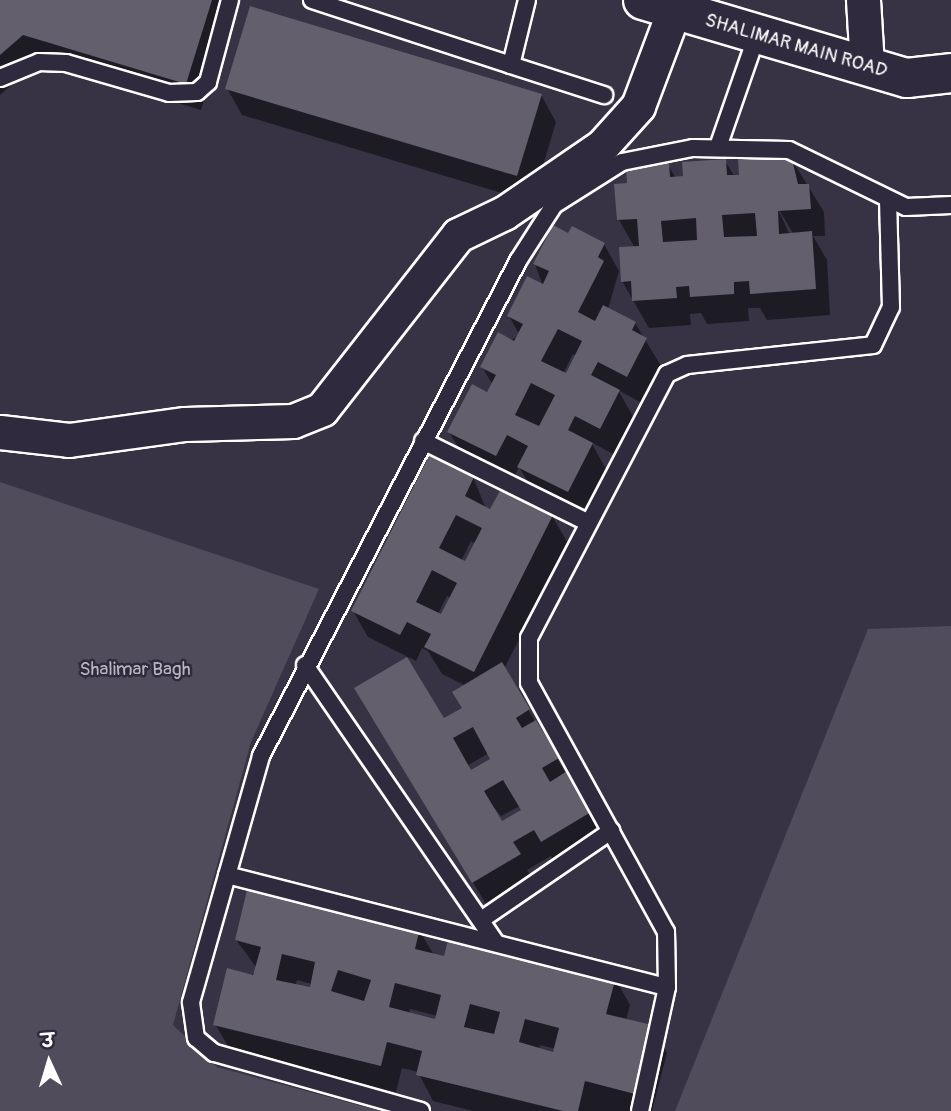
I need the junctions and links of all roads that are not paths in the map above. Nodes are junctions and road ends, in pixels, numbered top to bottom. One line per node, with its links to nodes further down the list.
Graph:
1 (230, 0): 10 (lane)
2 (312, 0): 7 (lane)
3 (527, 0): 7 (lane)
4 (863, 0): 8 (street)
5 (658, 5): 6 (street, SHALIMAR MAIN ROAD); 15 (street)
6 (757, 35): 8 (street, SHALIMAR MAIN ROAD); 12 (lane)
7 (511, 65): 11 (lane)
8 (867, 66): 9 (street, SHALIMAR MAIN ROAD)
9 (951, 73)
10 (0, 78)
11 (604, 95)
12 (718, 147): 13 (lane); 16 (lane)
13 (888, 200): 14 (lane); 17 (lane)
14 (951, 205)
15 (0, 432)
16 (423, 441): 17 (lane); 18 (lane)
17 (585, 521): 19 (lane)
18 (305, 665): 20 (lane); 21 (lane)
19 (611, 831): 21 (lane); 23 (lane)
20 (227, 875): 22 (lane); 24 (lane)
21 (481, 920): 22 (lane)
22 (495, 941): 23 (lane)
23 (667, 987): 25 (lane)
24 (421, 1111)
25 (640, 1111)

